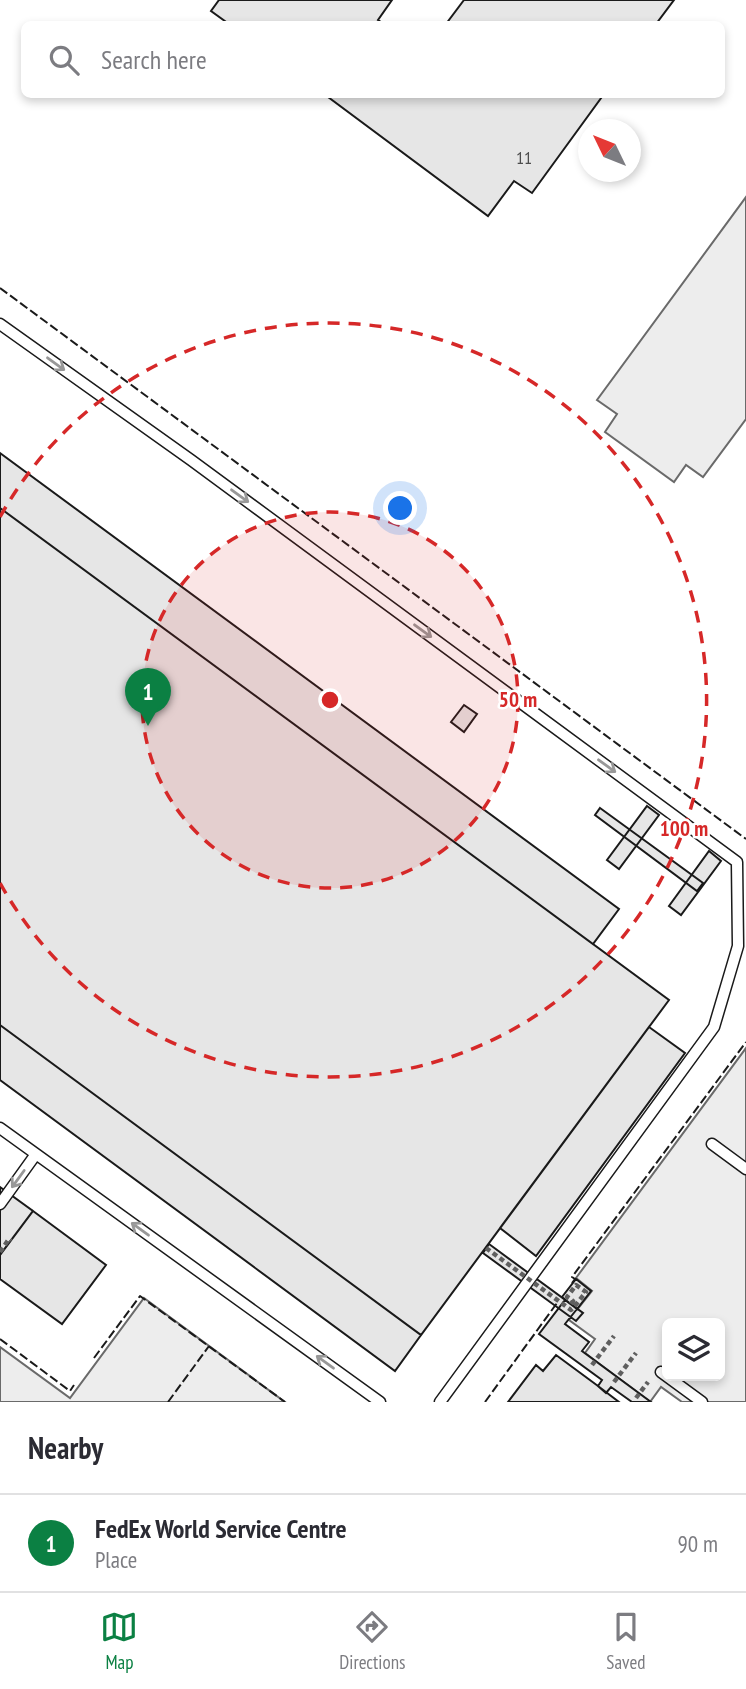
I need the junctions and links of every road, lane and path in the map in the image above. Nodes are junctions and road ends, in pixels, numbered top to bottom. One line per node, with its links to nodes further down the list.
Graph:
1 (0, 324): 2 (lane, one-way to 2)
2 (742, 929): 18 (lane)
3 (0, 1128): 5 (lane)
4 (712, 1144): 6 (lane)
5 (36, 1154): 7 (lane, one-way to 7); 17 (lane, one-way to 5)
6 (746, 1169)
7 (0, 1204)
8 (11, 1241): 10 (path)
9 (486, 1248): 11 (path, bridge)
10 (0, 1252)
11 (573, 1306): 11 (path)
12 (614, 1336): 14 (path)
13 (636, 1353): 16 (path)
14 (592, 1365)
15 (674, 1381): 19 (lane)
16 (614, 1382)
17 (380, 1402)
18 (440, 1402)
19 (702, 1402)

